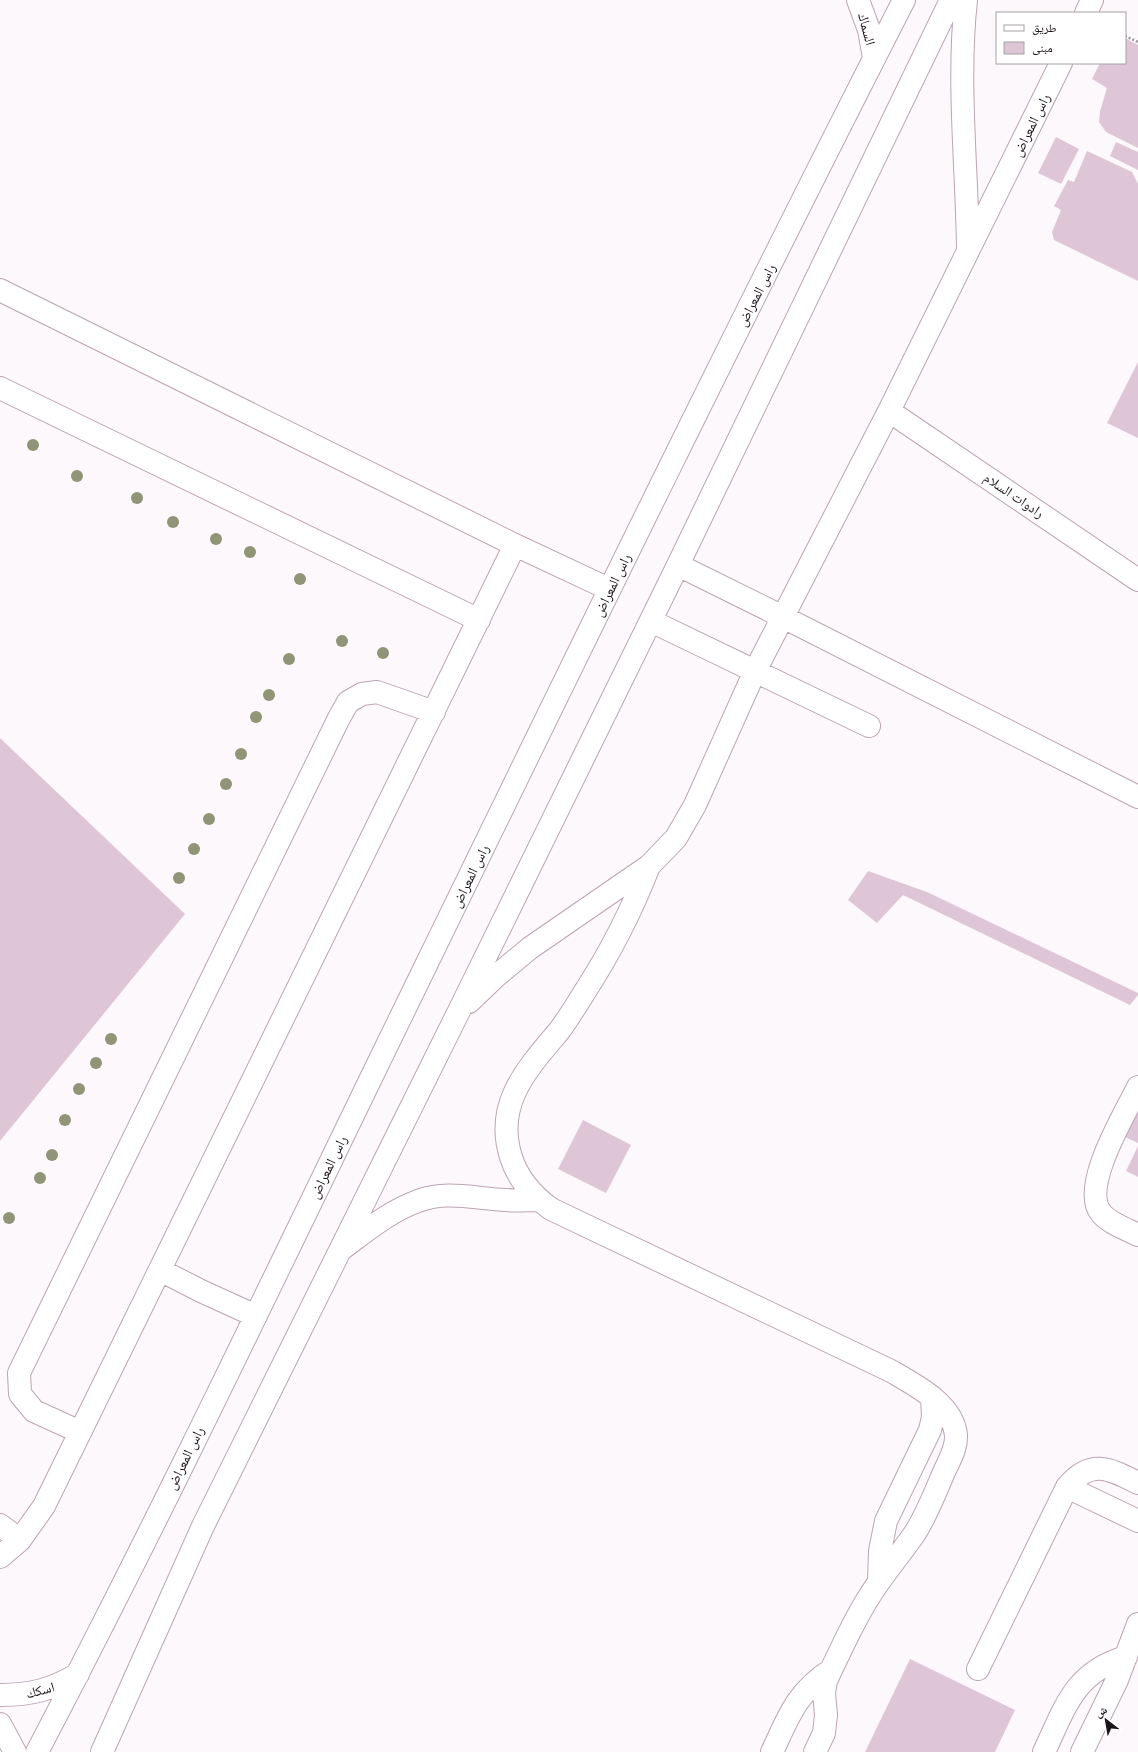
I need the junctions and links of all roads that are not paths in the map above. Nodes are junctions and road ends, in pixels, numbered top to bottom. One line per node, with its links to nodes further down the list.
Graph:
1 (858, 0): 7 (street, السماك)
2 (904, 0): 7 (street, راس المعراض)
3 (951, 0): 14 (street, راس المعراض)
4 (966, 0): 9 (street)
5 (1092, 0): 6 (street)
6 (1086, 12)
7 (874, 58): 16 (street, راس المعراض)
8 (1061, 64): 9 (street, راس المعراض)
9 (968, 252): 12 (street, راس المعراض)
10 (0, 290): 13 (street)
11 (0, 388): 18 (street)
12 (889, 411): 15 (street, رادوات السلام); 17 (street, راس المعراض)
13 (515, 545): 16 (street); 18 (street)
14 (678, 565): 17 (street); 19 (street, راس المعراض)
15 (1138, 580)
16 (609, 590): 31 (street, راس المعراض)
17 (783, 617): 20 (street, راس المعراض); 23 (street)
18 (479, 620): 21 (street)
19 (651, 621): 20 (street); 25 (street, راس المعراض)
20 (755, 672): 22 (street); 24 (street, راس المعراض)
21 (434, 712): 30 (street); 33 (street)
22 (869, 726)
23 (1138, 797)
24 (649, 866): 25 (street, راس المعراض); 27 (street)
25 (458, 1013): 29 (street, راس المعراض)
26 (1138, 1087): 28 (street)
27 (539, 1200): 29 (street); 32 (street)
28 (1138, 1235)
29 (340, 1250): 50 (street, راس المعراض)
30 (160, 1270): 31 (street); 33 (street)
31 (256, 1316): 45 (street, راس المعراض)
32 (932, 1397): 40 (street); 40 (street)
33 (80, 1432): 38 (street)
34 (1138, 1483): 35 (street)
35 (1067, 1488): 36 (street); 43 (street)
36 (1138, 1521)
37 (0, 1525): 38 (street)
38 (20, 1540): 39 (street)
39 (0, 1556)
40 (879, 1581): 44 (street)
41 (1138, 1624): 42 (street)
42 (1126, 1657): 53 (street); 54 (street)
43 (978, 1669)
44 (831, 1670): 51 (street); 52 (street)
45 (78, 1674): 46 (street, اسكك); 49 (street, راس المعراض)
46 (0, 1695)
47 (0, 1724): 48 (street)
48 (15, 1752)
49 (37, 1752)
50 (102, 1752)
51 (772, 1752)
52 (815, 1752)
53 (1044, 1752)
54 (1082, 1752)

